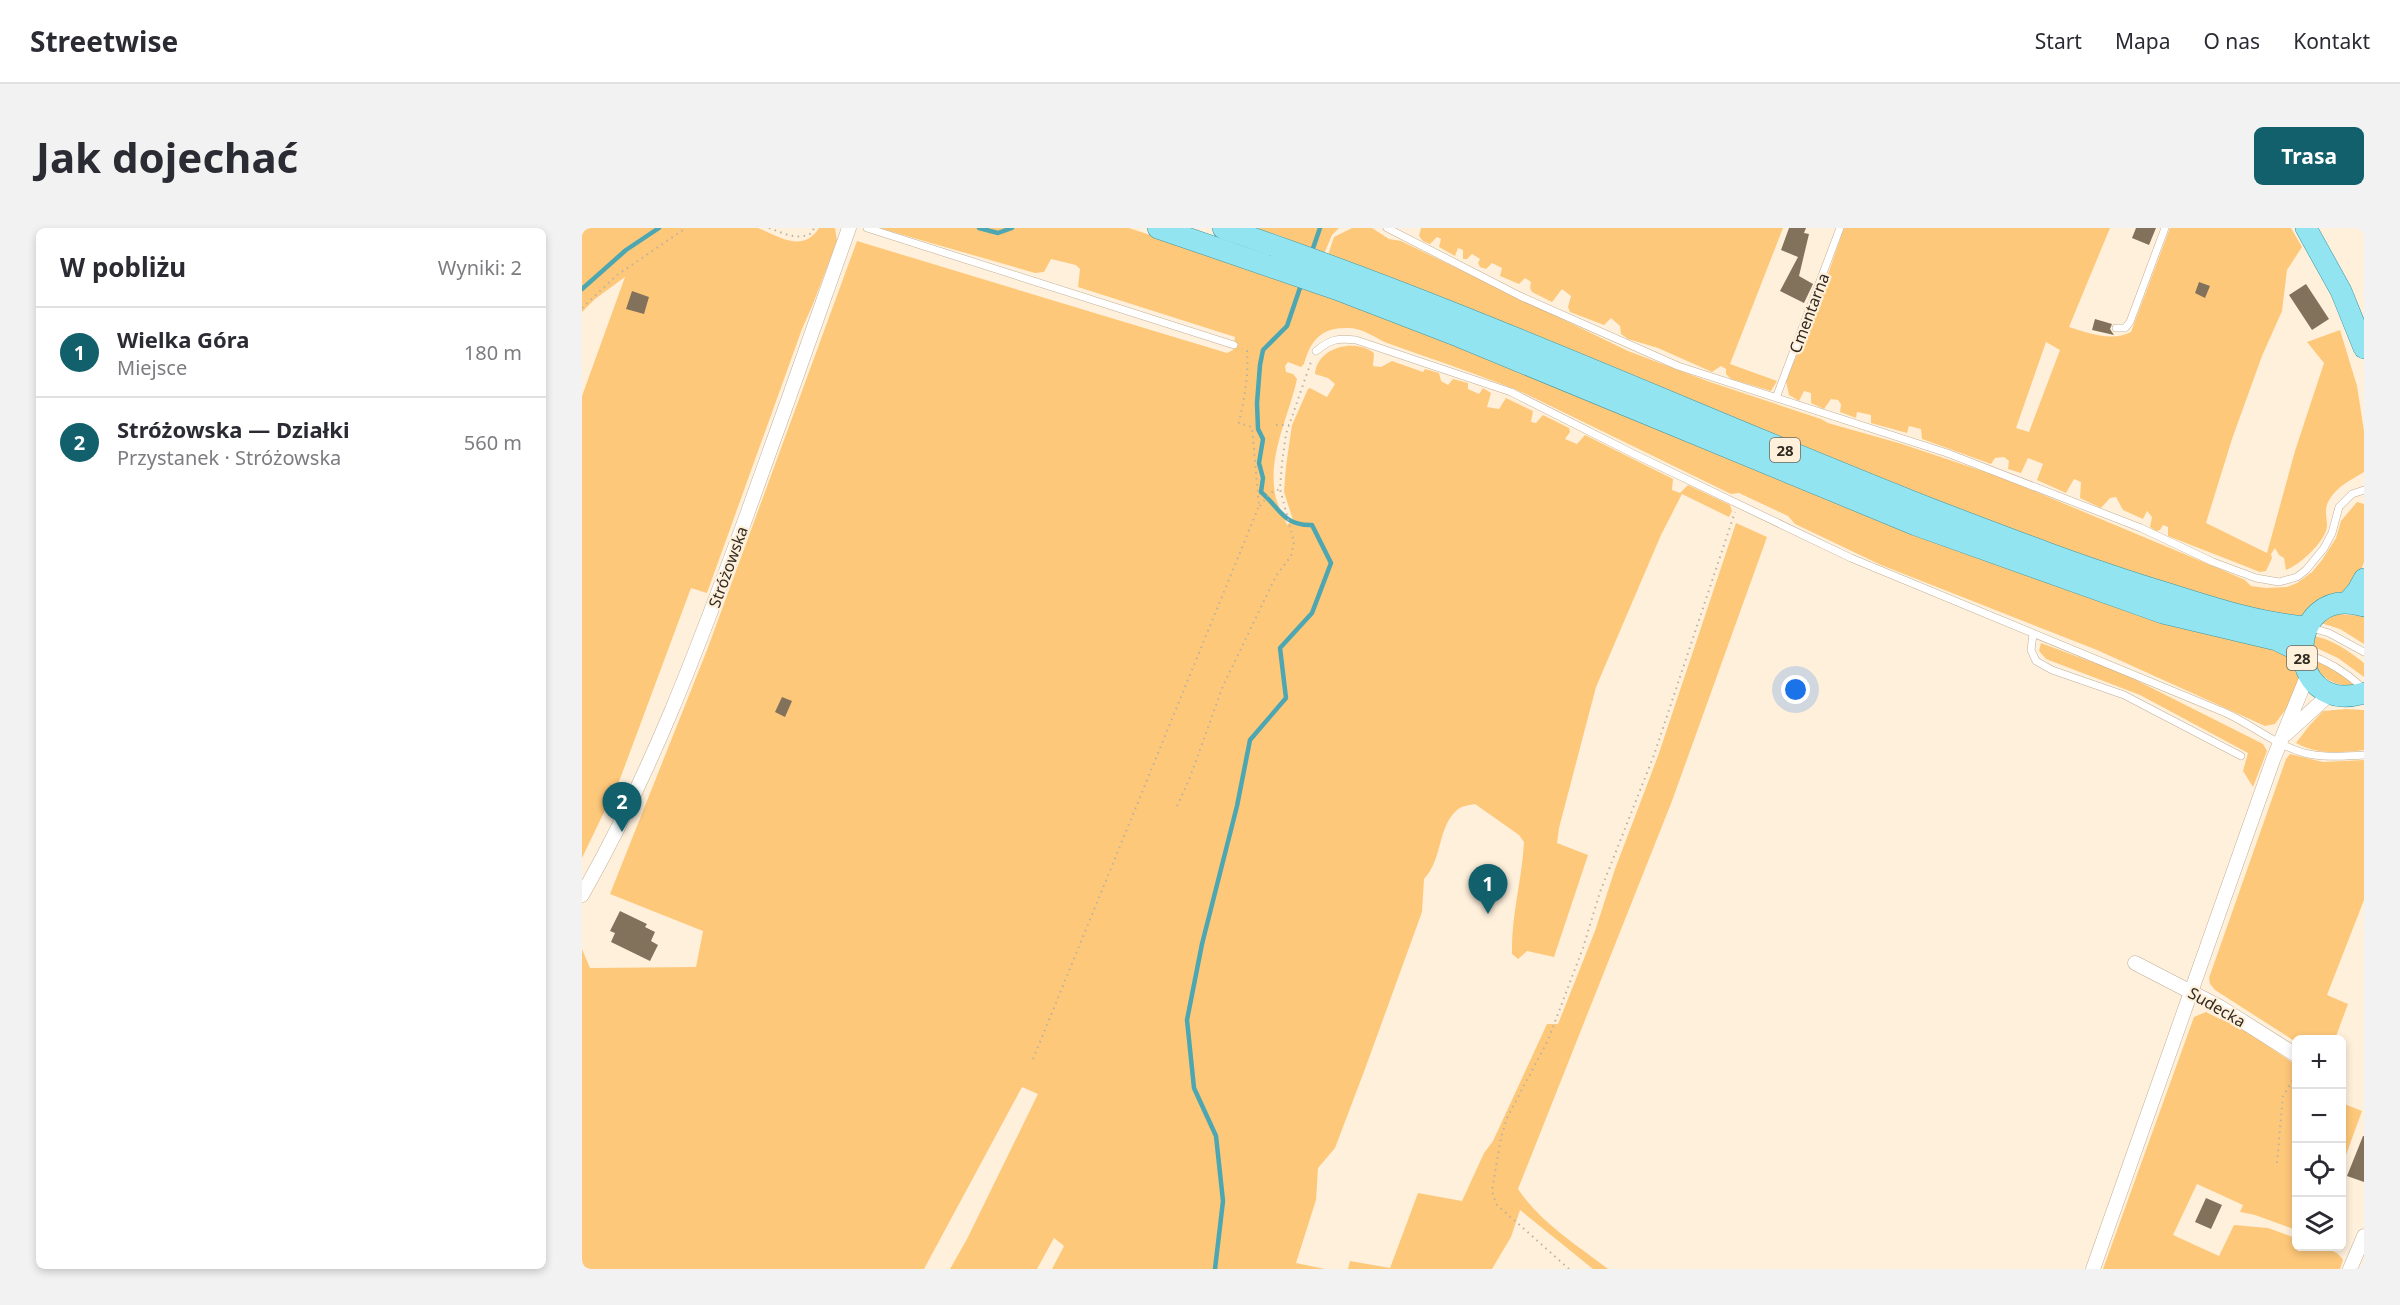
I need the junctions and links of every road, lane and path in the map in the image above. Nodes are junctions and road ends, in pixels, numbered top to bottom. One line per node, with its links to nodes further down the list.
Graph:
1 (686, 228): 14 (path)
2 (769, 228): 3 (path)
3 (814, 228)
4 (849, 228): 39 (street, Stróżowska)
5 (867, 228): 16 (lane)
6 (1158, 228): 12 (main road, 28)
7 (1223, 228): 12 (main road, 28)
8 (1387, 228): 19 (lane)
9 (1840, 228): 19 (lane, Cmentarna)
10 (2165, 228): 15 (lane)
11 (2306, 228): 17 (main road)
12 (1271, 255): 13 (main road, 28)
13 (1338, 279): 28 (main road, 28); 30 (main road, 28)
14 (582, 308)
15 (2116, 328)
16 (1234, 345): 25 (path)
17 (2364, 348)
18 (1316, 351): 21 (path); 24 (lane)
19 (1776, 398): 23 (lane)
20 (1276, 424): 21 (path)
21 (1289, 425): 22 (path)
22 (1280, 489): 25 (path); 38 (path)
23 (2364, 490)
24 (1738, 504): 29 (lane); 47 (path)
25 (1259, 506): 43 (path)
26 (2364, 579): 27 (main road, 28)
27 (2355, 605): 28 (main road, 28)
28 (2307, 627): 30 (main road, 28); 31 (lane)
29 (2033, 634): 35 (lane); 37 (lane)
30 (2301, 652): 32 (main road, 28); 33 (lane)
31 (2364, 652)
32 (2308, 674): 34 (main road, 28); 35 (street)
33 (2364, 691): 34 (main road)
34 (2331, 693): 35 (street)
35 (2281, 740): 36 (lane); 41 (street)
36 (2364, 755)
37 (2241, 756)
38 (1177, 806)
39 (582, 895)
40 (2135, 963): 41 (street, Sudecka)
41 (2192, 991): 42 (street, Sudecka); 48 (street)
42 (2292, 1053)
43 (1033, 1059)
44 (2292, 1081): 45 (path)
45 (2277, 1163)
46 (2363, 1243): 49 (street)
47 (1569, 1269)
48 (2093, 1269)
49 (2350, 1269)

